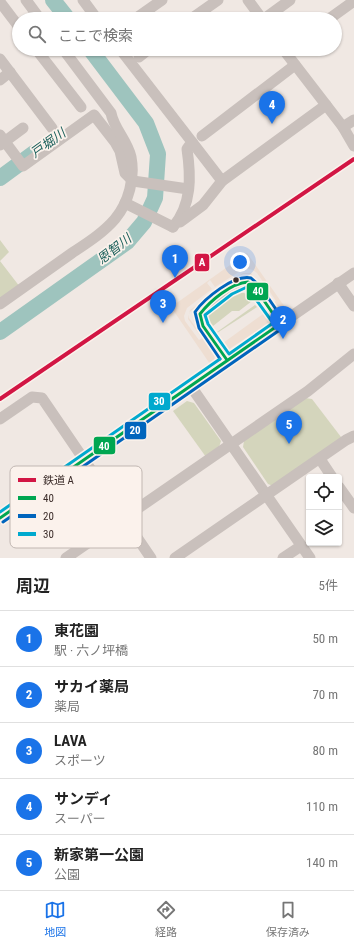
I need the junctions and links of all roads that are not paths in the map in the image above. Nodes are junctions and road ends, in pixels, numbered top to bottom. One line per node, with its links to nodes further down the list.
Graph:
1 (26, 0): 9 (street)
2 (83, 0): 10 (street)
3 (162, 0): 11 (street)
4 (218, 0): 12 (street)
5 (248, 0): 13 (street)
6 (290, 0): 14 (street)
7 (354, 1): 15 (street)
8 (0, 2): 16 (street)
9 (35, 12)
10 (92, 12)
11 (145, 12)
12 (201, 12)
13 (257, 12)
14 (272, 12)
15 (339, 12)
16 (12, 18)
17 (41, 56): 26 (street)
18 (67, 56): 35 (street)
19 (125, 56): 33 (street)
20 (289, 56): 22 (street)
21 (0, 59): 23 (street)
22 (295, 65): 25 (street); 31 (street)
23 (10, 72): 24 (street); 30 (street)
24 (0, 80)
25 (326, 105): 28 (street); 36 (street)
26 (81, 107)
27 (354, 120): 28 (street)
28 (343, 127): 34 (street)
29 (23, 128): 32 (street)
30 (52, 128)
31 (202, 136)
32 (2, 141): 35 (street)
33 (192, 142): 36 (street); 37 (street)
34 (354, 146)
35 (133, 180): 37 (street); 38 (street)
36 (222, 181): 39 (street)
37 (188, 189): 39 (street)
38 (125, 203): 39 (street); 42 (street)
39 (173, 226)
40 (354, 273): 41 (street)
41 (338, 283): 43 (street); 44 (street)
42 (0, 304)
43 (354, 306)
44 (280, 324): 46 (street); 46 (street)
45 (354, 354): 50 (street)
46 (227, 360): 47 (street)
47 (190, 385): 50 (street); 51 (street)
48 (0, 419): 51 (street)
49 (354, 436): 52 (street)
50 (232, 444): 57 (street); 58 (street)
51 (84, 459): 53 (street); 54 (street)
52 (320, 459): 55 (street); 57 (street)
53 (74, 466)
54 (89, 466)
55 (330, 474)
56 (342, 491): 59 (street)
57 (267, 495): 63 (street); 67 (street)
58 (142, 506)
59 (354, 508)
60 (10, 511): 61 (street)
61 (0, 518)
62 (142, 545): 66 (street)
63 (301, 546): 68 (street); 69 (street)
64 (80, 548): 65 (street)
65 (66, 558)
66 (151, 558)
67 (175, 558)
68 (283, 558)
69 (310, 558)

